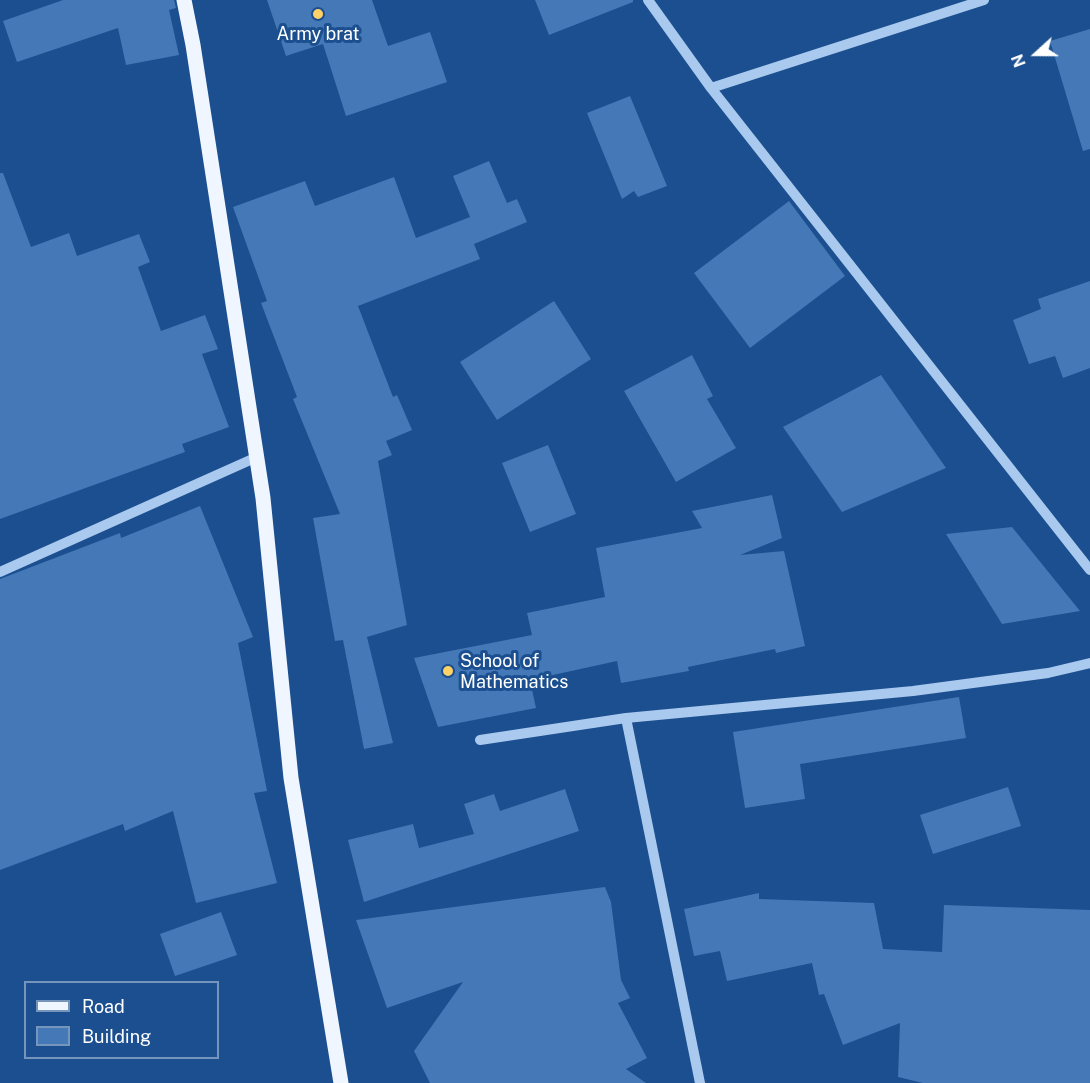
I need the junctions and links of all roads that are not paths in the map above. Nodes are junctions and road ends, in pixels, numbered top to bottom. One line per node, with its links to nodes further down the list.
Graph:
1 (184, 0): 5 (main road)
2 (648, 0): 4 (street)
3 (984, 0): 4 (street)
4 (711, 88): 6 (street)
5 (257, 457): 7 (street); 11 (main road)
6 (1090, 570)
7 (0, 572)
8 (1090, 663): 9 (street)
9 (626, 718): 10 (street); 12 (street)
10 (480, 740)
11 (341, 1083)
12 (700, 1083)

